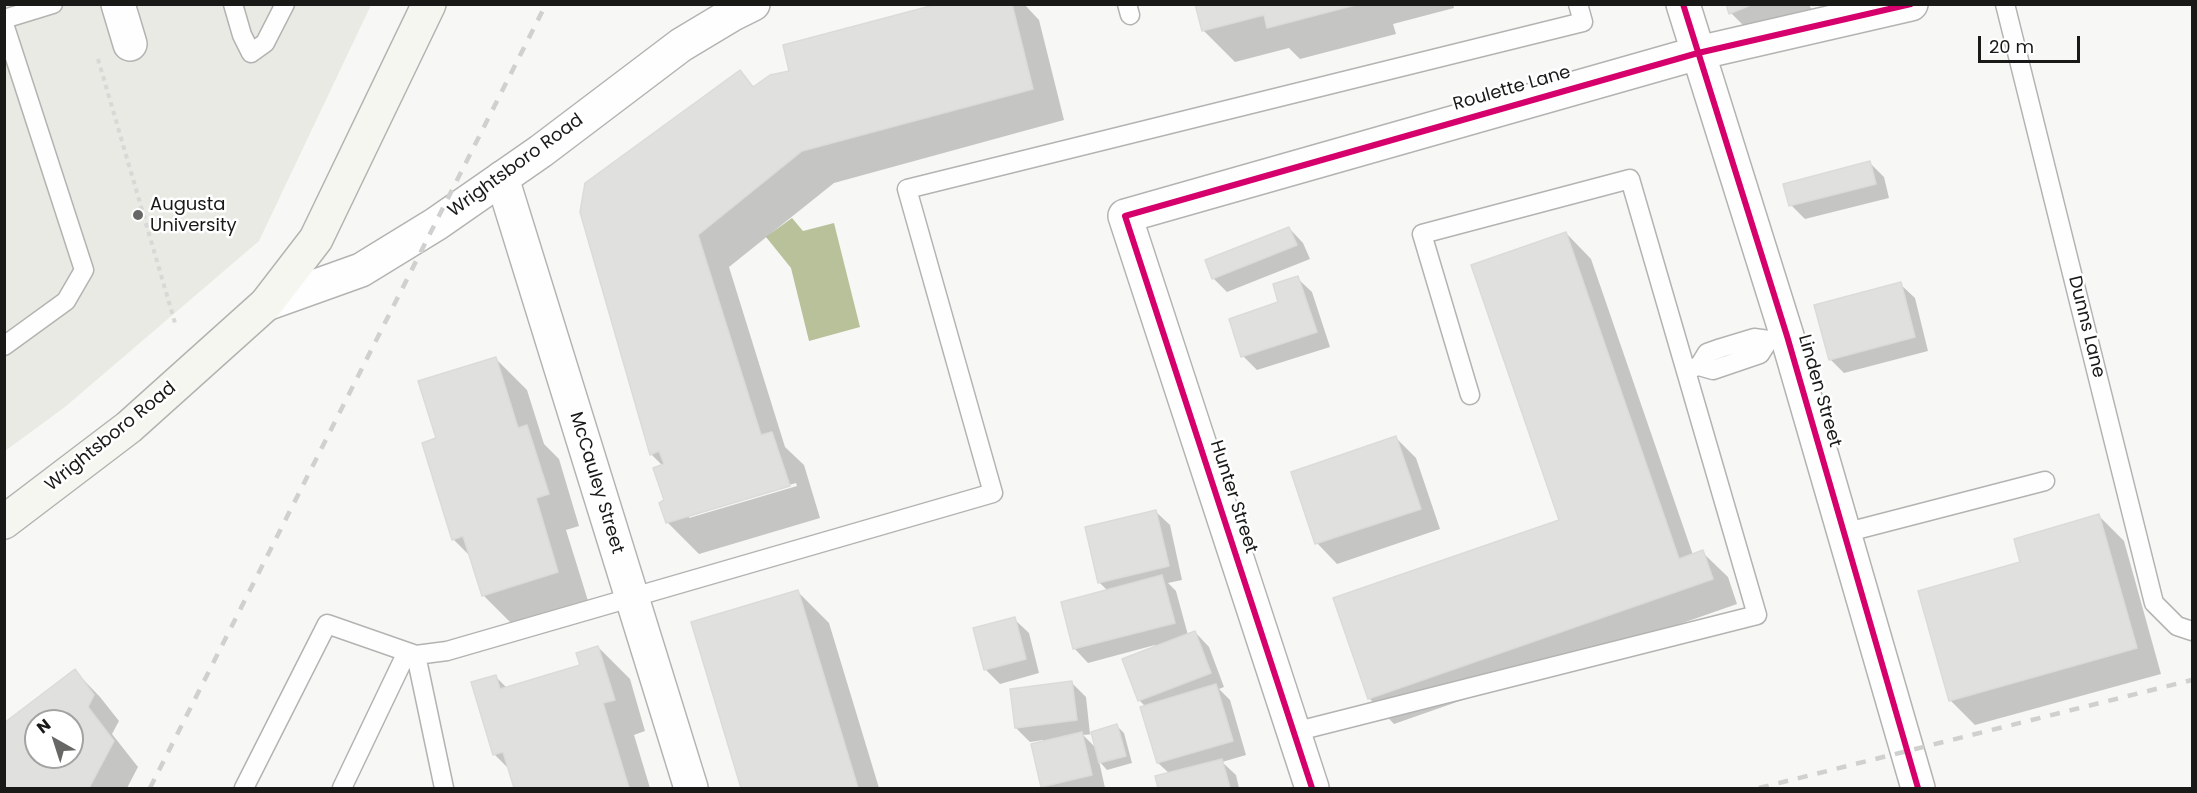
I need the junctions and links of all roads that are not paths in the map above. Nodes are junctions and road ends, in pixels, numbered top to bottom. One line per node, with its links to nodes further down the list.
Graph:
1 (53, 4): 11 (lane)
2 (118, 4): 13 (street)
3 (233, 4): 4 (lane)
4 (285, 4)
5 (429, 4): 17 (main road, Wrightsboro Road)
6 (753, 4): 15 (street, Wrightsboro Road)
7 (1578, 4): 25 (lane)
8 (1683, 4): 14 (street, Linden Street)
9 (1911, 4): 14 (street, Roulette Lane)
10 (2005, 4): 26 (lane, Dunns Lane)
11 (4, 19)
12 (4, 24): 19 (lane)
13 (130, 44)
14 (1698, 53): 16 (street, Roulette Lane); 18 (street, Linden Street)
15 (501, 178): 17 (street, Wrightsboro Road); 25 (street, McCauley Street)
16 (1125, 216): 28 (street, Hunter Street)
17 (266, 304): 23 (main road, Wrightsboro Road)
18 (1778, 338): 20 (lane); 24 (street, Linden Street)
19 (4, 346)
20 (1692, 368): 21 (lane); 28 (lane)
21 (1470, 395)
22 (2045, 481): 24 (lane)
23 (4, 522)
24 (1844, 533): 34 (street, Linden Street)
25 (631, 597): 27 (lane); 32 (street, McCauley Street)
26 (2193, 631)
27 (411, 654): 29 (lane); 30 (lane); 31 (lane)
28 (1293, 732): 33 (street, Hunter Street)
29 (244, 789)
30 (342, 789)
31 (444, 789)
32 (691, 789)
33 (1312, 789)
34 (1918, 789)

